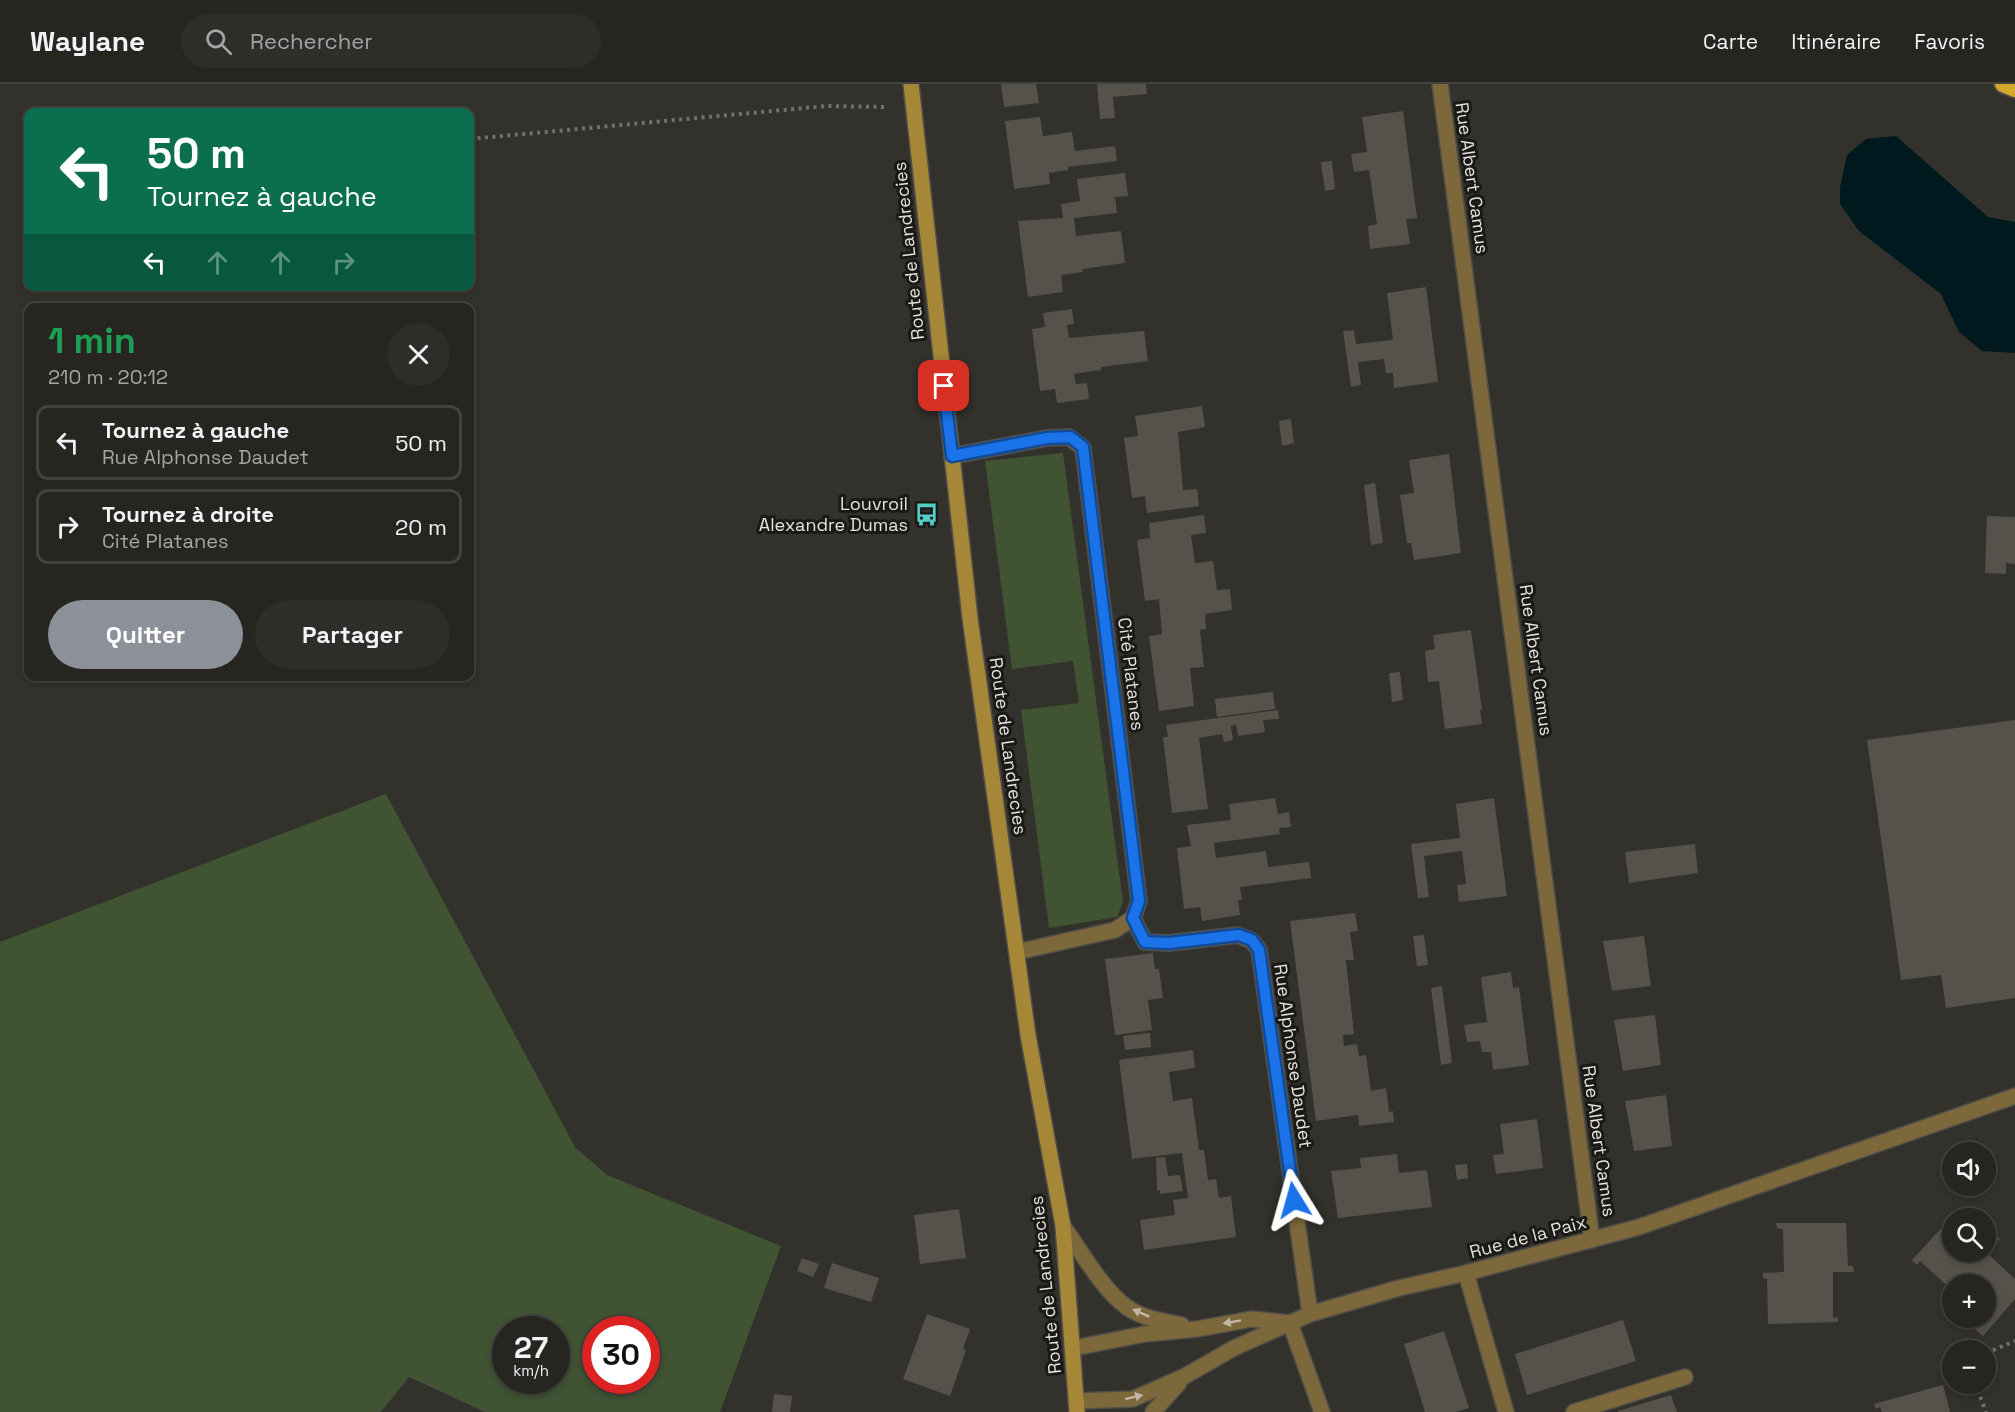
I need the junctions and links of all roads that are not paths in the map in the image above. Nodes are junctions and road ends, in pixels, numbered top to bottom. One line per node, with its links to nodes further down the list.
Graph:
1 (911, 84): 5 (main road, Route de Landrecies)
2 (1440, 84): 10 (street, Rue Albert Camus)
3 (2003, 84): 4 (highway)
4 (2015, 89)
5 (952, 456): 6 (street, Cité Platanes); 7 (main road, Route de Landrecies)
6 (1133, 918): 7 (street); 12 (street, Rue Alphonse Daudet)
7 (1017, 952): 9 (main road, Route de Landrecies)
8 (2015, 1096): 10 (street, Rue de la Paix)
9 (1063, 1226): 14 (street, one-way to 9); 15 (main road, Route de Landrecies)
10 (1592, 1240): 11 (street, Rue de la Paix)
11 (1466, 1273): 12 (street, Rue de la Paix); 21 (street)
12 (1310, 1314): 13 (street, Rue de la Paix)
13 (1290, 1323): 14 (street, one-way to 14); 16 (street, Rue de la Paix); 20 (street)
14 (1197, 1329): 15 (street)
15 (1074, 1348): 18 (main road, Route de Landrecies)
16 (1185, 1376): 18 (street, one-way to 16); 19 (street)
17 (1685, 1377): 22 (street)
18 (1077, 1407)
19 (1153, 1412)
20 (1322, 1412)
21 (1506, 1412)
22 (1574, 1412)

